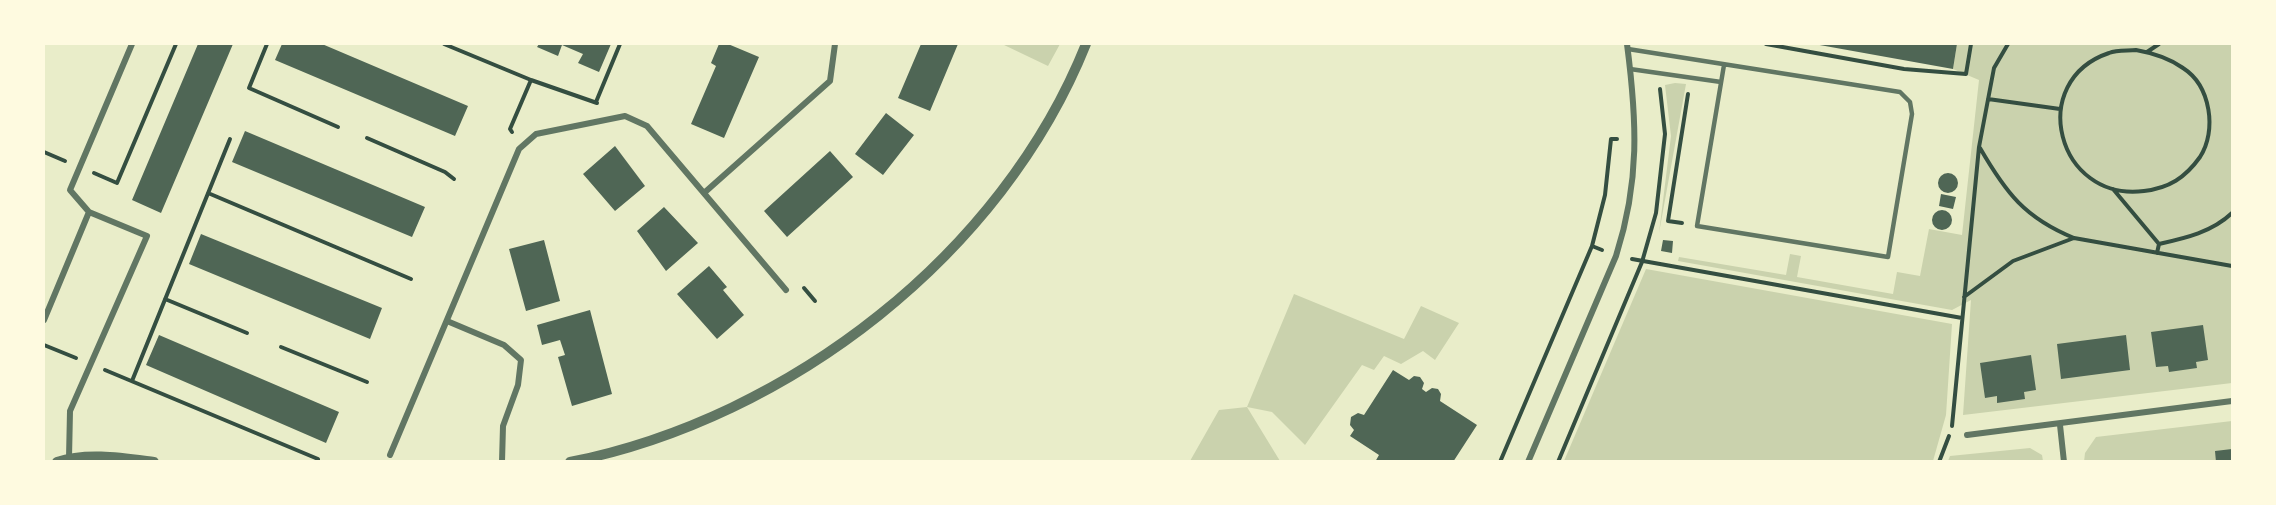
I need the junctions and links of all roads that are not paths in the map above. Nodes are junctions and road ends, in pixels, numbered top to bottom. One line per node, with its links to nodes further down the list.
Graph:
1 (132, 44): 9 (street)
2 (835, 44): 8 (street)
3 (1086, 44): 21 (street)
4 (1628, 46): 5 (lane); 6 (street)
5 (1724, 65): 7 (lane); 7 (lane)
6 (1629, 69): 7 (lane); 22 (street)
7 (1721, 82)
8 (704, 193): 10 (street); 12 (street)
9 (89, 212): 11 (street); 17 (street)
10 (786, 290)
11 (44, 321)
12 (447, 321): 16 (street); 20 (street)
13 (2232, 401): 14 (street)
14 (2060, 425): 15 (street); 23 (street)
15 (1967, 435)
16 (390, 454)
17 (69, 458): 18 (street); 19 (street)
18 (57, 462)
19 (154, 462)
20 (502, 462)
21 (570, 462)
22 (1528, 462)
23 (2064, 462)

